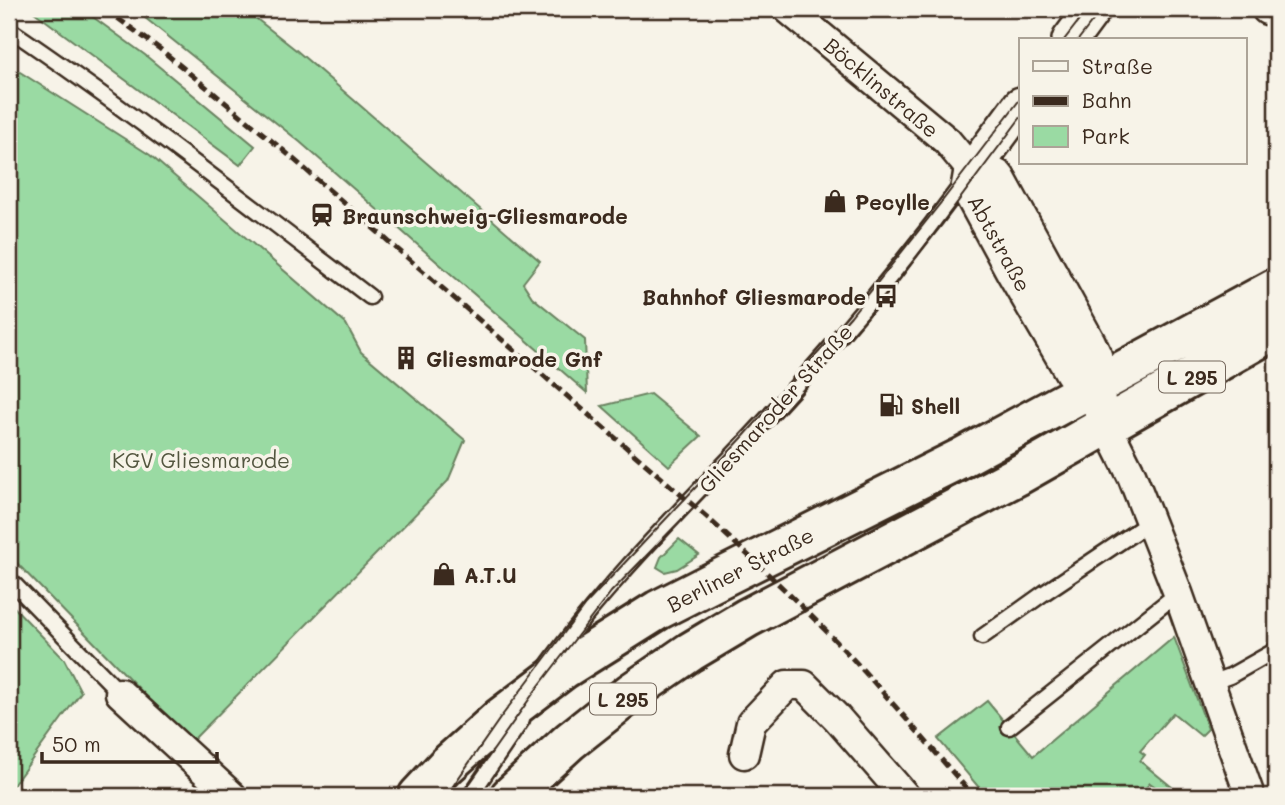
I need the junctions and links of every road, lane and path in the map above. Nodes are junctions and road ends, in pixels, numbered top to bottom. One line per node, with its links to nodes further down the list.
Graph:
1 (1093, 9): 4 (street)
2 (802, 13): 6 (street, Böcklinstraße)
3 (9, 29): 8 (lane)
4 (1071, 38)
5 (1019, 108): 6 (street, Gliesmaroder Straße)
6 (972, 170): 10 (street, Abtstraße); 19 (lane, Gliesmaroder Straße)
7 (1276, 288): 10 (main road, L 295)
8 (370, 297)
9 (1276, 329): 11 (main road, L 295)
10 (1092, 388): 11 (street, Abtstraße); 19 (main road, Berliner Straße / L 295)
11 (1107, 426): 12 (street, Abtstraße); 25 (main road, L 295)
12 (1150, 522): 14 (street, Abtstraße); 15 (lane)
13 (9, 579): 18 (lane)
14 (1178, 593): 17 (street, Abtstraße); 20 (lane)
15 (982, 637)
16 (1276, 650): 17 (lane)
17 (1211, 683): 27 (street, Abtstraße)
18 (120, 693): 22 (street)
19 (520, 702): 23 (main road, Berliner Straße / L 295); 24 (lane)
20 (1009, 727)
21 (744, 754): 26 (street)
22 (232, 796)
23 (418, 796)
24 (470, 796)
25 (510, 796)
26 (905, 796)
27 (1250, 796)

